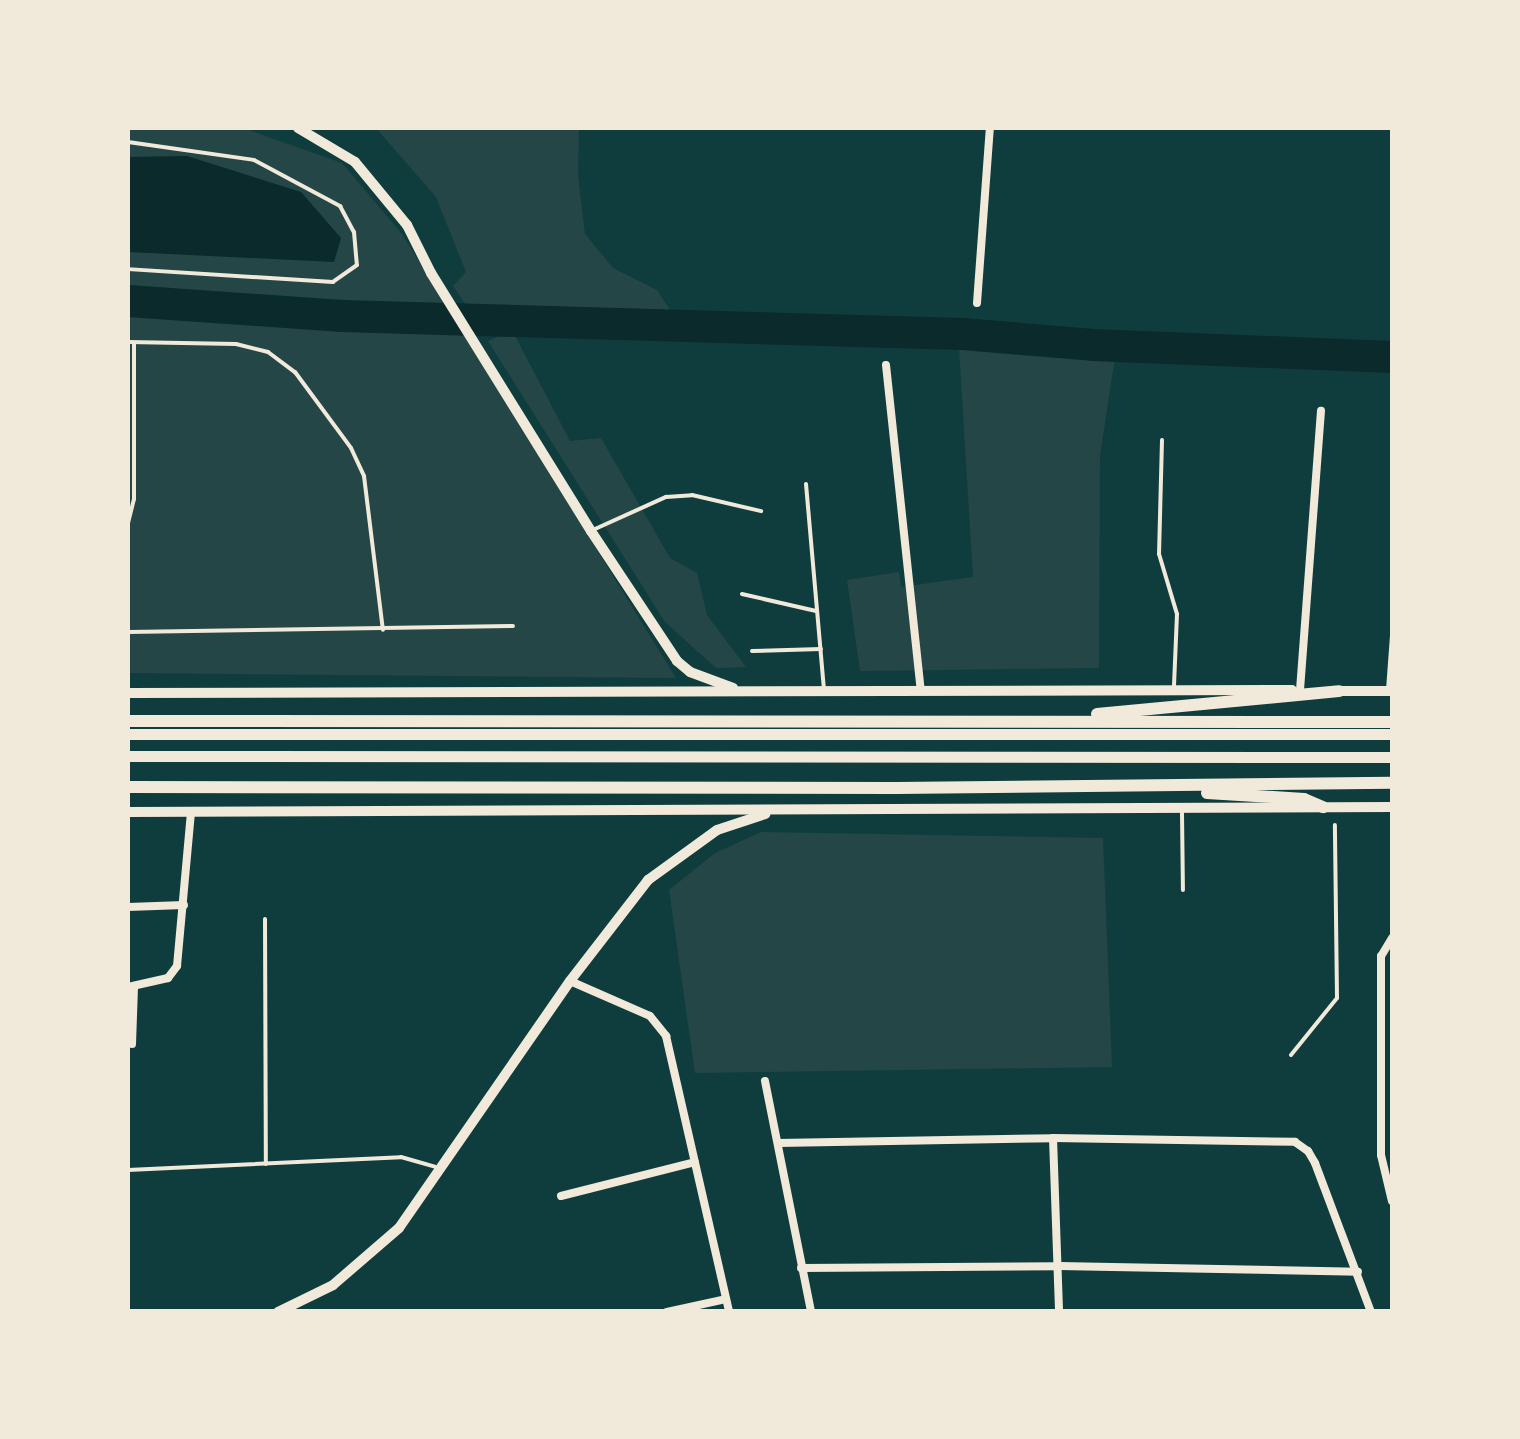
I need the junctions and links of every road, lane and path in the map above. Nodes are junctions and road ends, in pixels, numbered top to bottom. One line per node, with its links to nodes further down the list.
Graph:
1 (298, 128): 13 (main road)
2 (990, 128): 5 (street)
3 (128, 142): 4 (path)
4 (128, 269)
5 (976, 304)
6 (131, 342): 12 (path); 17 (path)
7 (886, 364): 27 (street)
8 (1321, 411): 22 (street)
9 (1162, 440): 28 (lane)
10 (806, 484): 15 (lane)
11 (761, 511): 13 (lane)
12 (128, 523)
13 (591, 532): 24 (main road)
14 (742, 594): 15 (lane)
15 (818, 611): 20 (lane)
16 (513, 626): 17 (path)
17 (383, 630): 18 (path)
18 (128, 632)
19 (1392, 634): 23 (lane)
20 (822, 649): 21 (lane); 25 (lane)
21 (752, 651)
22 (1300, 690): 26 (main road); 28 (main road)
23 (1390, 690): 26 (main road)
24 (742, 691): 25 (main road); 29 (main road)
25 (824, 691): 27 (main road)
26 (1339, 691): 31 (highway)
27 (922, 692): 28 (main road)
28 (1174, 692)
29 (128, 693)
30 (128, 721): 31 (highway)
31 (1034, 721): 32 (highway)
32 (1392, 722)
33 (128, 734): 34 (main road)
34 (1392, 734)
35 (128, 756): 36 (main road)
36 (1392, 756)
37 (1392, 782): 39 (highway)
38 (128, 787): 39 (highway)
39 (1054, 787): 40 (highway)
40 (1323, 807): 41 (main road); 42 (main road)
41 (1392, 807)
42 (1182, 808): 43 (main road); 47 (lane)
43 (780, 809): 45 (main road); 52 (main road)
44 (128, 812): 45 (main road)
45 (192, 812): 48 (street)
46 (1335, 824): 57 (lane)
47 (1182, 890)
48 (184, 905): 49 (street); 53 (street)
49 (128, 906)
50 (265, 919): 62 (lane)
51 (1392, 938): 54 (street)
52 (570, 982): 61 (street); 64 (main road)
53 (130, 987): 56 (street)
54 (1381, 1004): 55 (street); 66 (street)
55 (1392, 1004)
56 (132, 1044)
57 (1291, 1055)
58 (765, 1081): 60 (street)
59 (1053, 1138): 60 (street); 67 (street); 69 (street)
60 (778, 1143): 68 (street)
61 (695, 1162): 65 (street); 70 (street)
62 (266, 1164): 63 (lane); 64 (lane)
63 (128, 1170)
64 (442, 1170): 71 (main road)
65 (561, 1196)
66 (1392, 1201)
67 (1059, 1266): 68 (street); 69 (street); 75 (street)
68 (801, 1268): 74 (street)
69 (1358, 1272): 76 (street)
70 (726, 1299): 72 (street); 73 (street)
71 (278, 1312)
72 (666, 1312)
73 (729, 1312)
74 (811, 1312)
75 (1060, 1312)
76 (1371, 1312)

